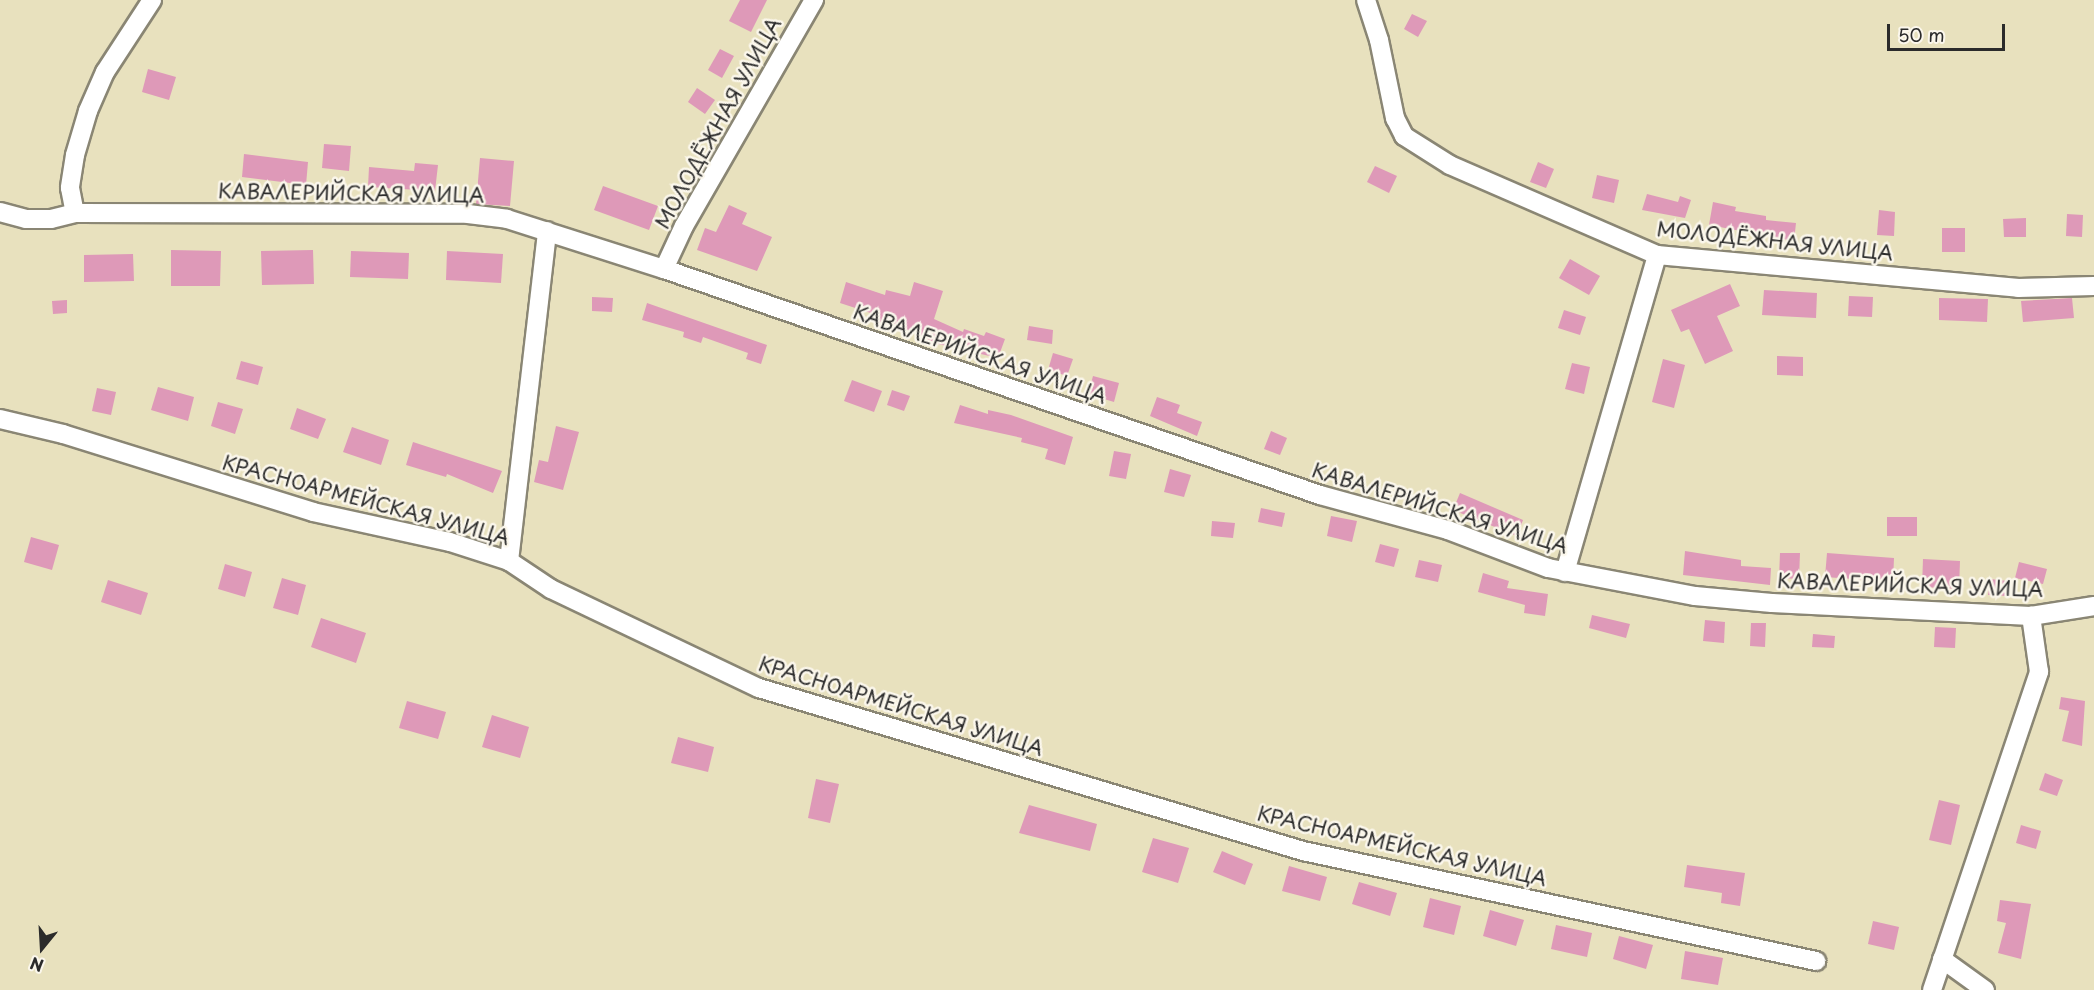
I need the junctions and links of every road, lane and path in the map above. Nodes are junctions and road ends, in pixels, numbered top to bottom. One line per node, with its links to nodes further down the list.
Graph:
1 (152, 0): 5 (street)
2 (814, 0): 8 (street, МОЛОДЁЖНАЯ УЛИЦА)
3 (1366, 0): 7 (street, МОЛОДЁЖНАЯ УЛИЦА)
4 (0, 212): 5 (street, КАВАЛЕРИЙСКАЯ УЛИЦА)
5 (75, 213): 6 (street, КАВАЛЕРИЙСКАЯ УЛИЦА)
6 (547, 231): 8 (street, КАВАЛЕРИЙСКАЯ УЛИЦА); 11 (street)
7 (1657, 255): 9 (street, МОЛОДЁЖНАЯ УЛИЦА); 12 (street)
8 (664, 269): 12 (street, КАВАЛЕРИЙСКАЯ УЛИЦА)
9 (2094, 286)
10 (0, 419): 11 (street, КРАСНОАРМЕЙСКАЯ УЛИЦА)
11 (508, 561): 16 (street, КРАСНОАРМЕЙСКАЯ УЛИЦА)
12 (1565, 572): 14 (street, КАВАЛЕРИЙСКАЯ УЛИЦА)
13 (2094, 606): 14 (street, КАВАЛЕРИЙСКАЯ УЛИЦА)
14 (2031, 616): 15 (street)
15 (1942, 958): 17 (street); 18 (street)
16 (1816, 961)
17 (1932, 990)
18 (1985, 990)

